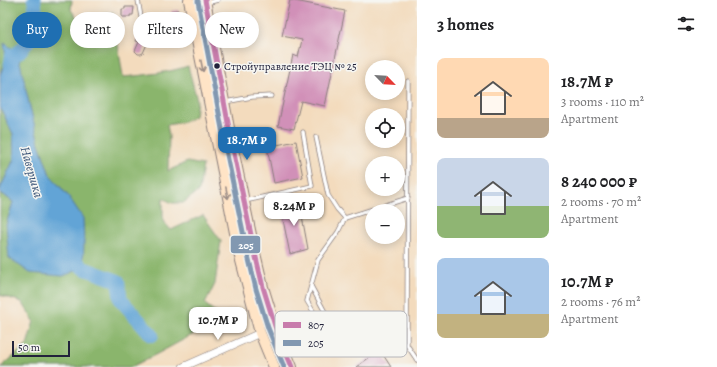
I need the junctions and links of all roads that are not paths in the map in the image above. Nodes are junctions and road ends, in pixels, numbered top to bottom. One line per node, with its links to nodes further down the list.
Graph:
1 (138, 0): 5 (lane)
2 (189, 0): 18 (main road, one-way to 18)
3 (218, 0): 4 (lane)
4 (205, 1): 8 (main road)
5 (140, 12)
6 (408, 81): 11 (lane)
7 (272, 96): 8 (lane)
8 (224, 102): 12 (main road)
9 (303, 132): 12 (lane)
10 (316, 137): 13 (lane)
11 (408, 198): 13 (lane); 19 (lane)
12 (244, 201): 17 (main road)
13 (346, 218): 14 (lane)
14 (311, 286): 15 (lane); 16 (lane)
15 (313, 311)
16 (324, 311)
17 (275, 326)
18 (260, 333): 22 (street); 23 (main road)
19 (407, 345): 21 (lane)
20 (288, 357): 24 (main road)
21 (417, 360)
22 (183, 367)
23 (274, 367)
24 (292, 367)

